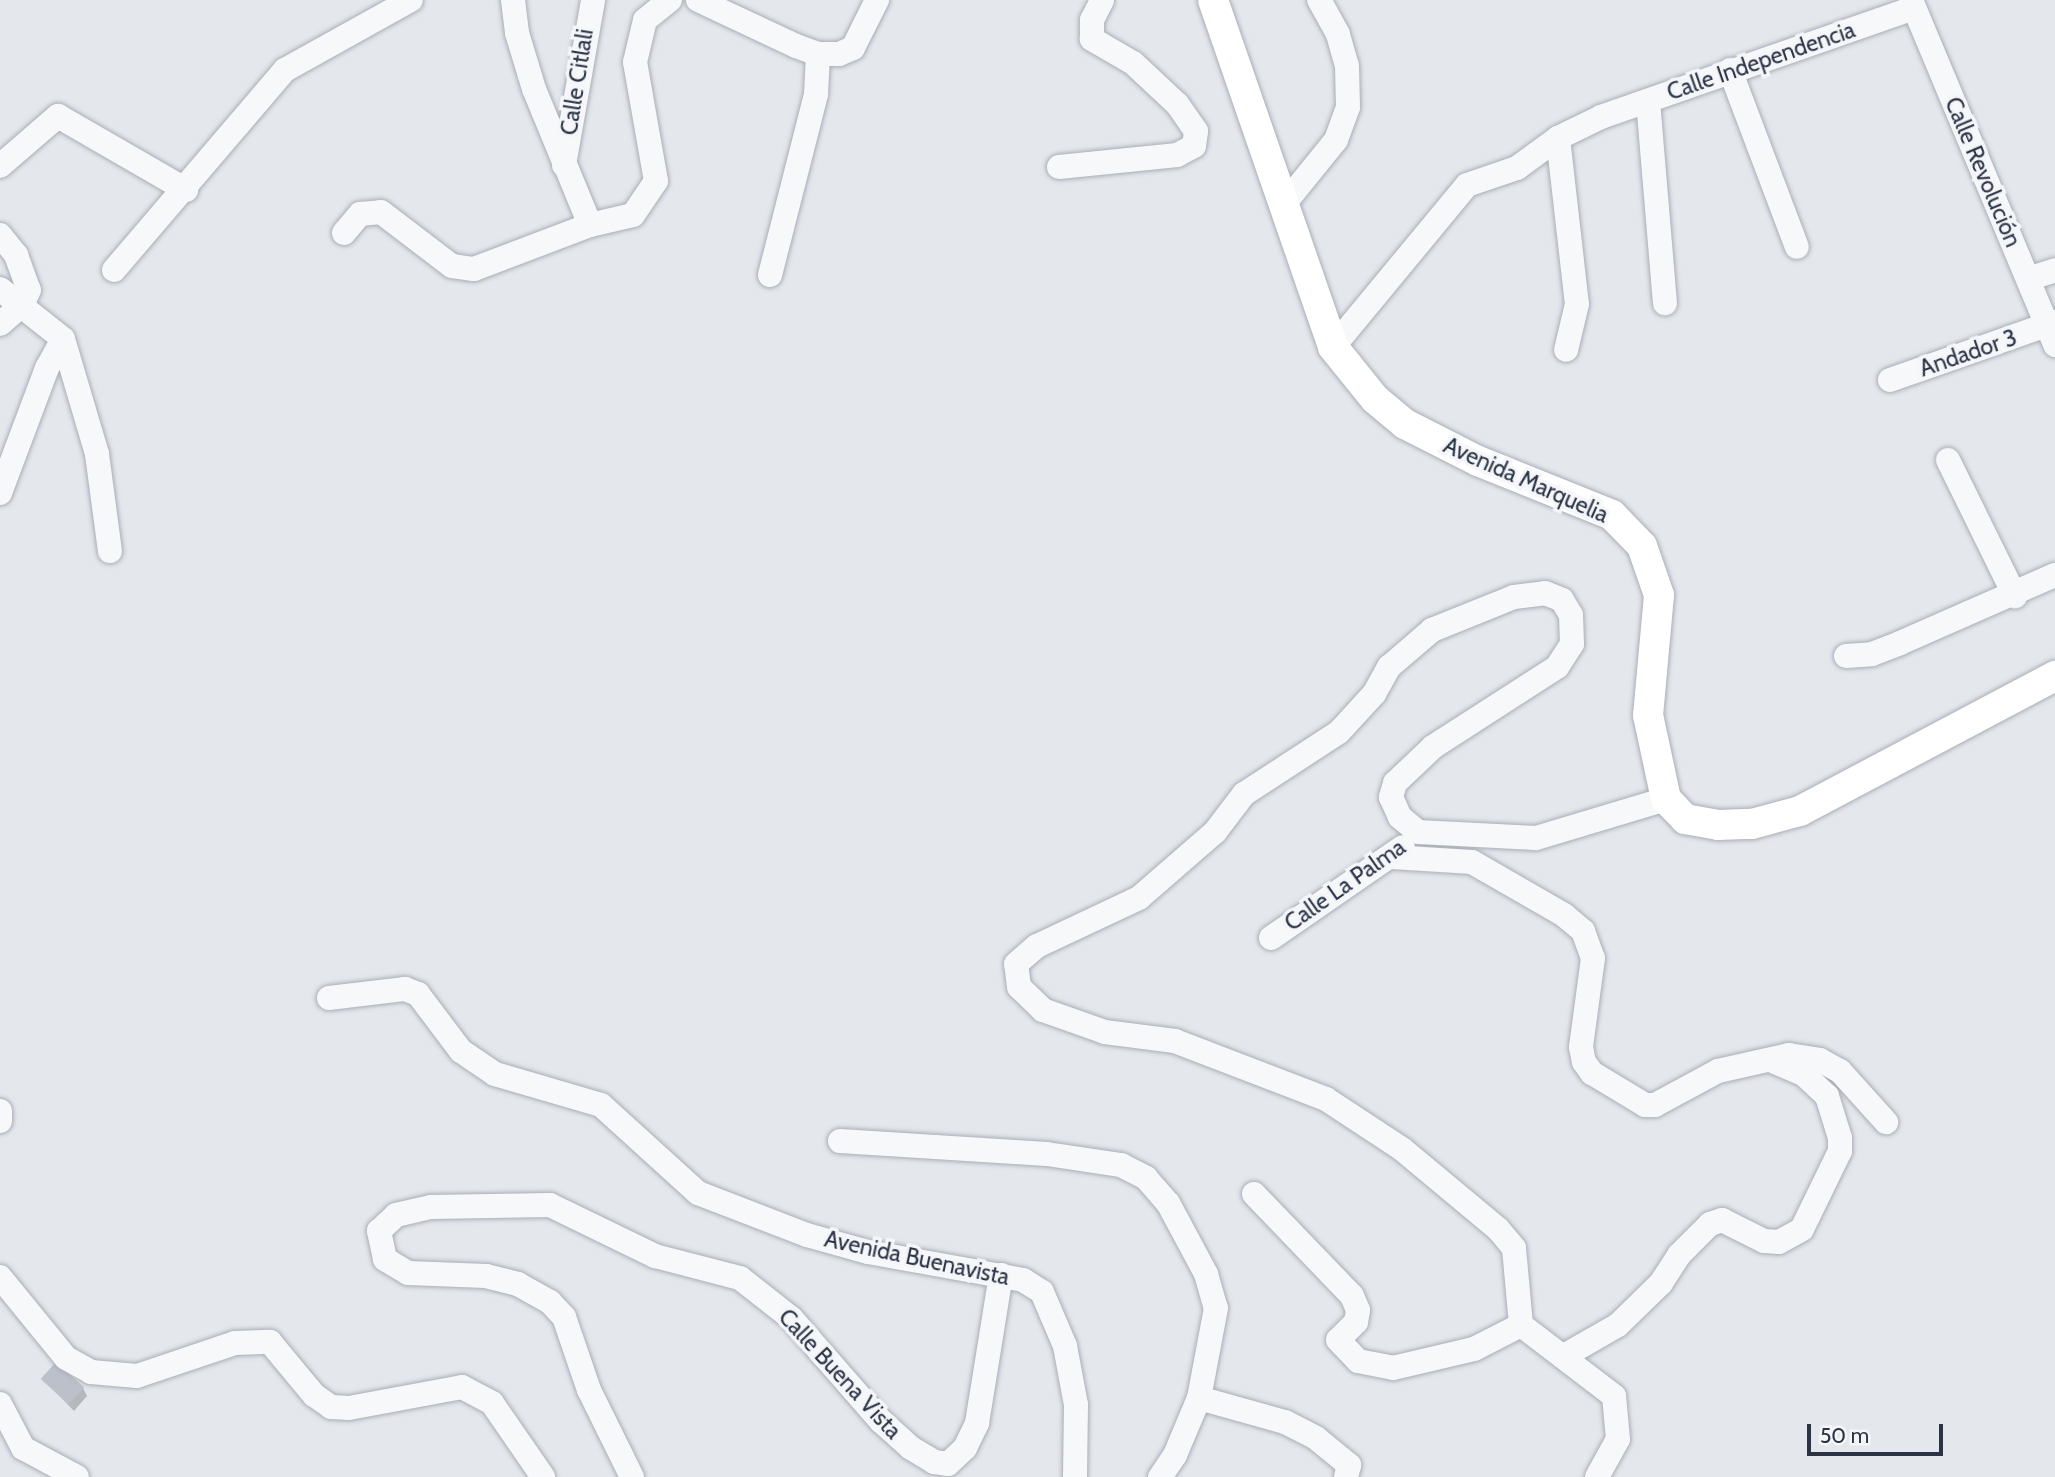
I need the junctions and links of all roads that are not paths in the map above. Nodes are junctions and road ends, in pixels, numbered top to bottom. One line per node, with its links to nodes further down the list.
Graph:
1 (411, 0): 18 (street)
2 (513, 0): 16 (street)
3 (593, 0): 16 (street, Calle Citlali)
4 (670, 0): 20 (street)
5 (877, 0): 11 (street)
6 (1102, 0): 17 (street)
7 (1213, 0): 19 (main road, Avenida Marquelia)
8 (1319, 0): 19 (street)
9 (713, 3): 11 (street)
10 (1912, 4): 12 (street, Calle Independencia); 27 (street, Calle Revolución)
11 (818, 54): 26 (street)
12 (1730, 70): 13 (street, Calle Independencia); 23 (street)
13 (1648, 101): 14 (street, Calle Independencia); 29 (street)
14 (1558, 138): 34 (street, Calle Independencia); 35 (street)
15 (0, 166): 18 (street)
16 (564, 166): 20 (street)
17 (1059, 167)
18 (186, 190): 24 (street)
19 (1284, 203): 34 (main road, Avenida Marquelia)
20 (590, 225): 21 (street)
21 (344, 233)
22 (0, 235): 30 (street)
23 (1797, 247)
24 (114, 270)
25 (2055, 270): 27 (street)
26 (770, 275)
27 (2028, 279): 32 (street, Calle Revolución)
28 (0, 289): 30 (street)
29 (1665, 303)
30 (22, 305): 31 (street); 33 (street)
31 (0, 324)
32 (2052, 331): 36 (street, Andador 3)
33 (63, 339): 38 (street); 39 (street)
34 (1333, 347): 44 (main road, Avenida Marquelia)
35 (1566, 350)
36 (1890, 380)
37 (1948, 460): 41 (street)
38 (0, 493)
39 (110, 551)
40 (2055, 575): 41 (street)
41 (2015, 596): 42 (street)
42 (1846, 656)
43 (2055, 677): 44 (main road)
44 (1666, 799): 45 (street)
45 (1418, 832): 46 (street, Calle La Palma); 57 (street)
46 (1392, 857): 47 (street, Calle La Palma); 49 (street)
47 (1271, 938)
48 (329, 998): 56 (street, Avenida Buenavista)
49 (1768, 1059): 52 (street); 58 (street)
50 (0, 1111): 51 (street)
51 (0, 1122)
52 (1886, 1122)
53 (840, 1141): 59 (street)
54 (1254, 1194): 57 (street)
55 (0, 1277): 62 (street)
56 (1012, 1277): 63 (street, Calle Buena Vista); 64 (street)
57 (1521, 1325): 58 (street)
58 (1564, 1356): 67 (street)
59 (1199, 1398): 65 (street); 66 (street)
60 (0, 1404): 61 (street)
61 (77, 1477)
62 (543, 1477)
63 (632, 1477)
64 (1075, 1477)
65 (1160, 1477)
66 (1346, 1477)
67 (1597, 1477)

